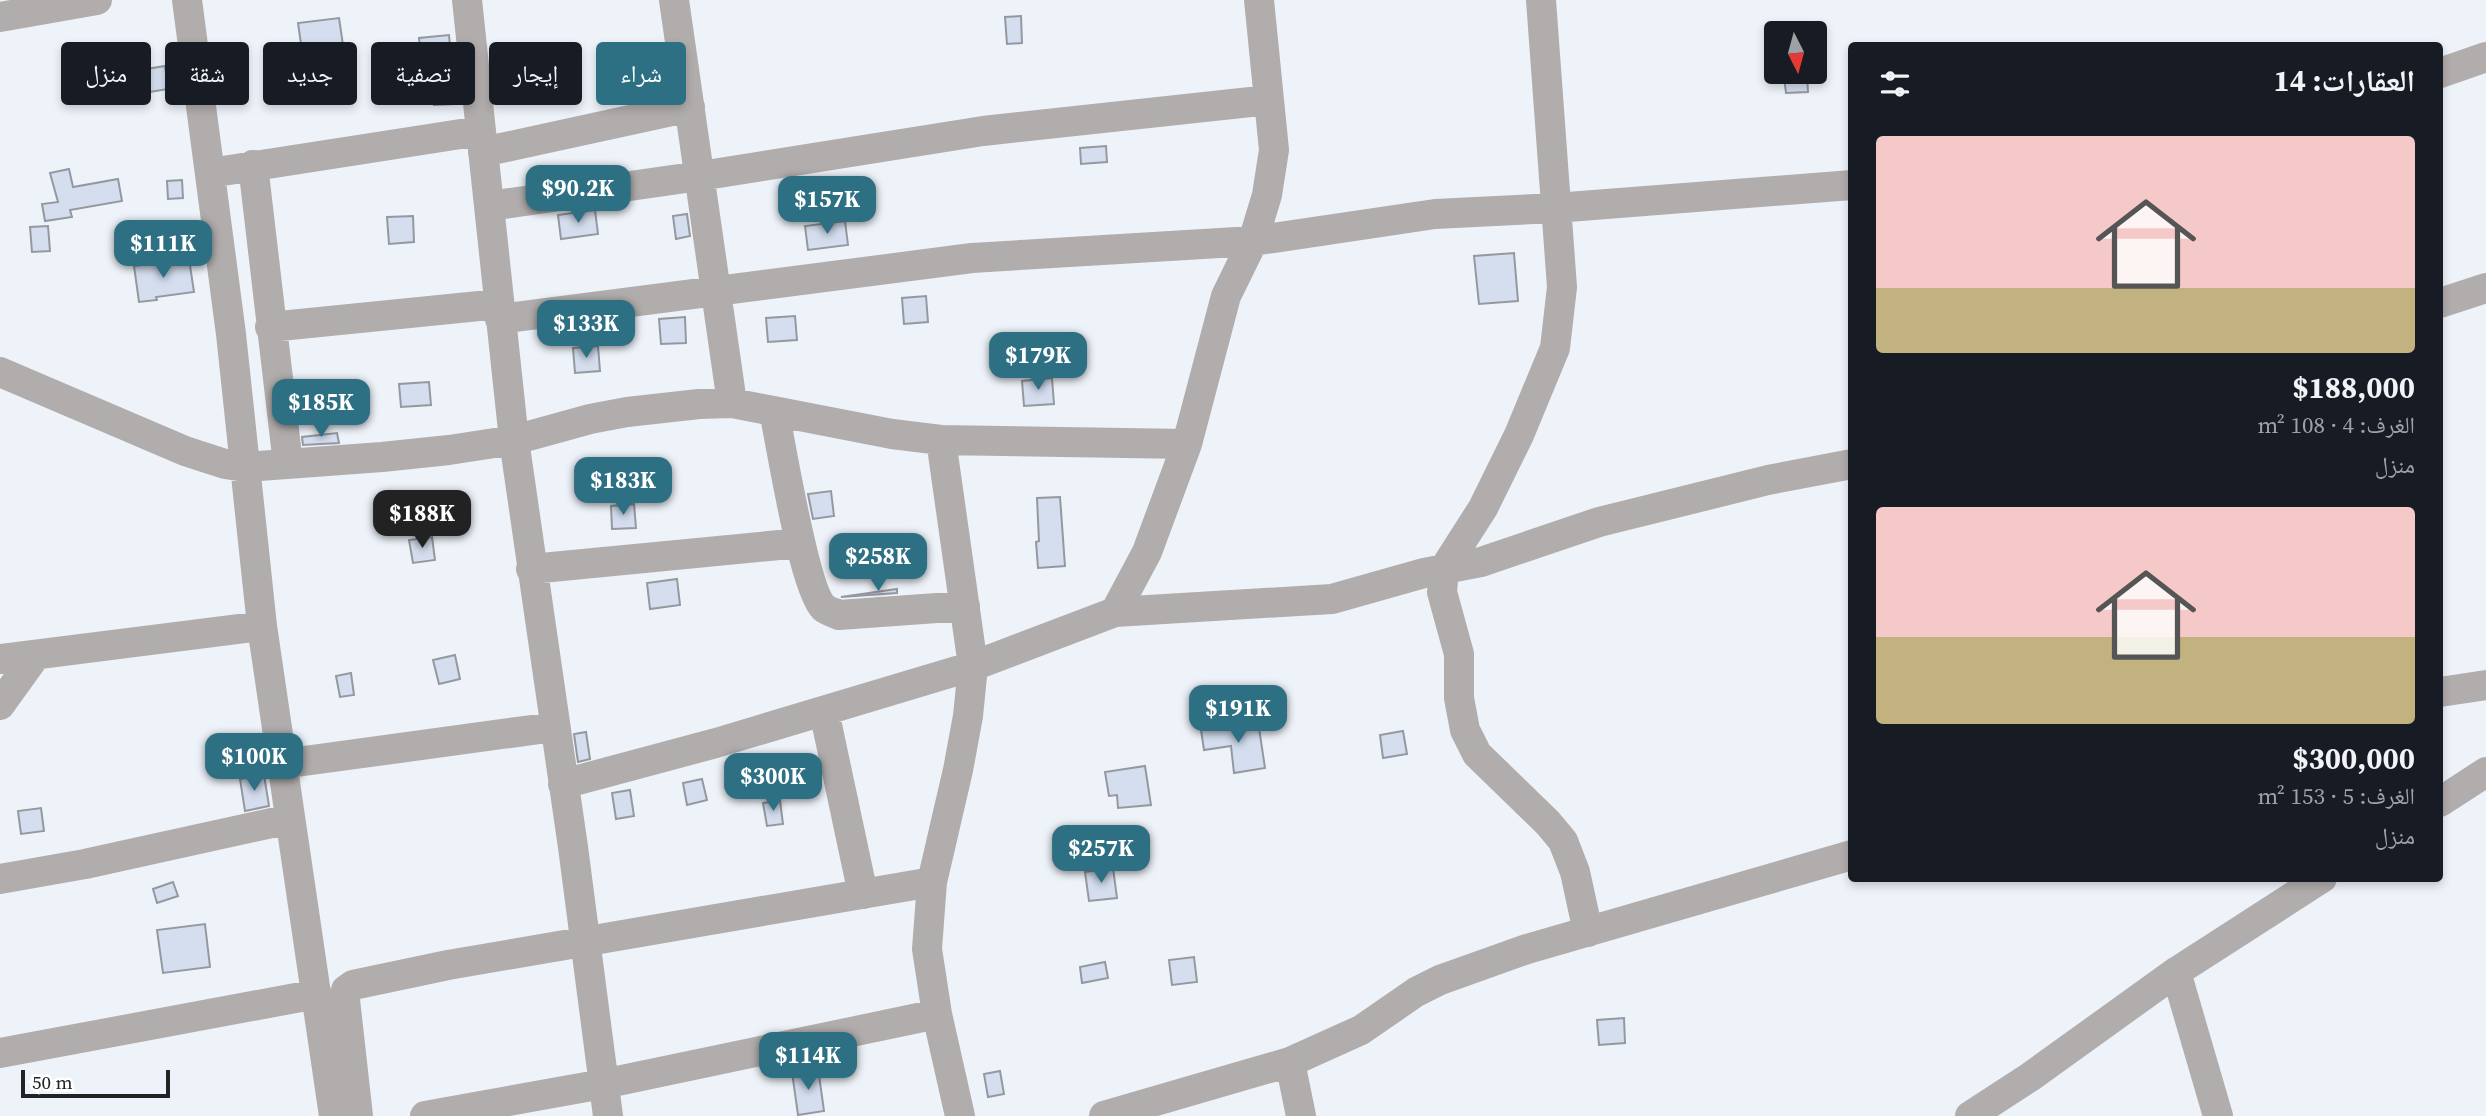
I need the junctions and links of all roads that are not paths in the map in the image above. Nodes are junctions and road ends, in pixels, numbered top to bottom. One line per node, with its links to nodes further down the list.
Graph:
1 (97, 0): 7 (street)
2 (187, 0): 14 (street)
3 (467, 0): 12 (street)
4 (674, 0): 11 (street)
5 (1259, 0): 10 (street)
6 (1541, 0): 18 (street)
7 (0, 17)
8 (2486, 57): 9 (street)
9 (2443, 72)
10 (1269, 100): 15 (street); 19 (street)
11 (690, 107): 12 (street); 15 (street)
12 (482, 141): 13 (street); 17 (street)
13 (253, 165): 14 (street); 24 (street)
14 (210, 173): 33 (street)
15 (700, 176): 17 (street); 21 (street)
16 (1848, 185): 18 (street)
17 (489, 206): 23 (street)
18 (1555, 208): 19 (street); 36 (street)
19 (1253, 241): 21 (street); 30 (street)
20 (2486, 288): 22 (street)
21 (716, 291): 23 (street); 26 (street)
22 (2443, 302)
23 (499, 311): 24 (street); 28 (street)
24 (270, 327): 31 (street)
25 (0, 372): 33 (street)
26 (732, 402): 27 (street); 28 (street)
27 (774, 411): 29 (street); 34 (street)
28 (514, 440): 31 (street); 35 (street)
29 (941, 440): 30 (street); 37 (street)
30 (1187, 444): 38 (street)
31 (288, 464): 33 (street)
32 (1848, 465): 36 (street)
33 (245, 467): 39 (street)
34 (800, 544): 35 (street); 37 (street)
35 (531, 569): 47 (street)
36 (1444, 569): 38 (street); 58 (street)
37 (965, 606): 42 (street)
38 (1115, 612): 42 (street)
39 (262, 626): 40 (street); 48 (street)
40 (36, 655): 41 (street); 45 (street)
41 (0, 659)
42 (973, 666): 46 (street); 55 (street)
43 (2486, 685): 44 (street)
44 (2443, 691)
45 (0, 705)
46 (824, 711): 50 (street); 57 (street)
47 (554, 727): 48 (street); 50 (street)
48 (282, 764): 52 (street)
49 (2486, 772): 51 (street)
50 (563, 784): 59 (street)
51 (2443, 800)
52 (290, 819): 54 (street); 61 (street)
53 (1848, 856): 58 (street)
54 (0, 879)
55 (932, 881): 57 (street); 62 (street)
56 (2316, 882): 60 (street)
57 (863, 894): 59 (street)
58 (1588, 932): 64 (street)
59 (586, 942): 65 (street); 67 (street)
60 (2176, 972): 73 (street); 74 (street)
61 (317, 994): 63 (street); 66 (street)
62 (937, 1014): 65 (street); 70 (street)
63 (0, 1053)
64 (1290, 1062): 71 (street); 72 (street)
65 (603, 1084): 68 (street); 69 (street)
66 (334, 1116)
67 (358, 1116)
68 (425, 1116)
69 (608, 1116)
70 (960, 1116)
71 (1104, 1116)
72 (1301, 1116)
73 (1970, 1116)
74 (2218, 1116)

